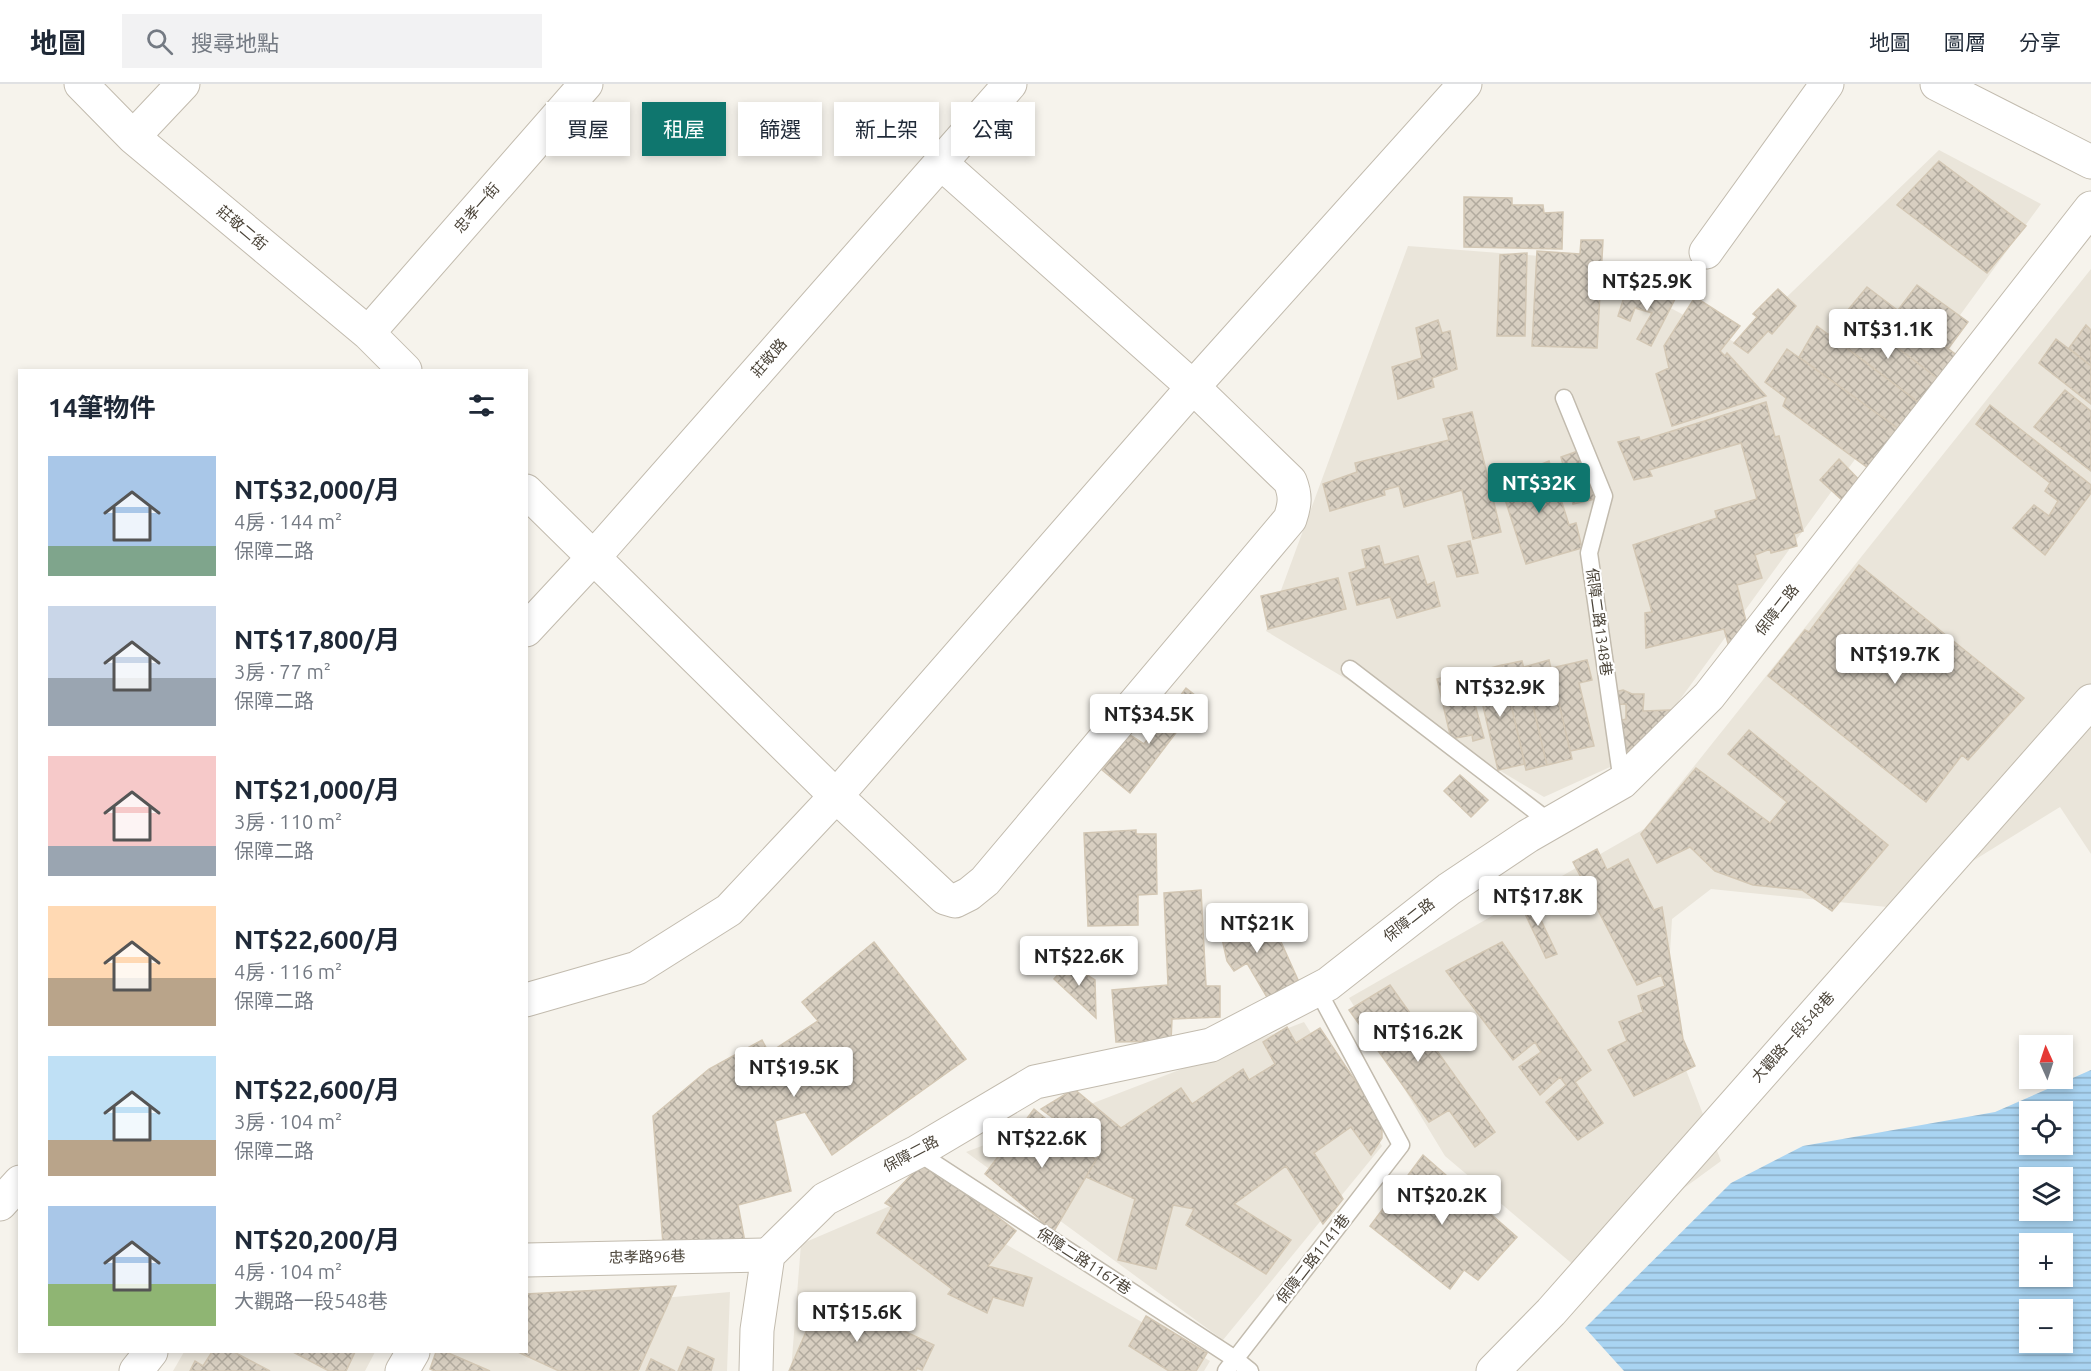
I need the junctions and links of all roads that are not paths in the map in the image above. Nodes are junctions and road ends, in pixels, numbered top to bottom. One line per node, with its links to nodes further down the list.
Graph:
1 (81, 84): 8 (street, 莊敬二街)
2 (183, 84): 8 (street)
3 (586, 84): 13 (street, 忠孝一街)
4 (1010, 84): 10 (street, 莊敬路)
5 (1465, 84): 15 (street)
6 (1827, 84): 12 (street)
7 (1937, 84): 9 (street)
8 (134, 136): 13 (street, 莊敬二街)
9 (2091, 162)
10 (941, 163): 15 (street); 18 (street, 莊敬路)
11 (2091, 208): 22 (street, 保障二路)
12 (1706, 252)
13 (368, 333): 14 (street, 莊敬二街)
14 (404, 369)
15 (1193, 387): 23 (street); 23 (street)
16 (1564, 398): 22 (lane, 保障二路1348巷)
17 (528, 493): 18 (street)
18 (593, 558): 19 (street, 莊敬路); 23 (street)
19 (528, 628)
20 (1350, 669): 24 (lane)
21 (2091, 701): 37 (street, 大觀路一段548巷)
22 (1622, 782): 24 (street, 保障二路)
23 (836, 796): 26 (street)
24 (1551, 823): 25 (street, 保障二路)
25 (1317, 989): 27 (street, 保障二路); 32 (lane, 保障二路1141巷)
26 (528, 999)
27 (917, 1152): 28 (street, 保障二路); 32 (lane, 保障二路1167巷)
28 (768, 1255): 29 (street, 忠孝路96巷); 35 (street)
29 (528, 1260)
30 (151, 1353): 33 (street)
31 (412, 1353): 34 (street)
32 (1230, 1365): 36 (lane, 保障二路1167巷)
33 (136, 1371)
34 (402, 1371)
35 (756, 1371)
36 (1250, 1371)
37 (1493, 1371)

